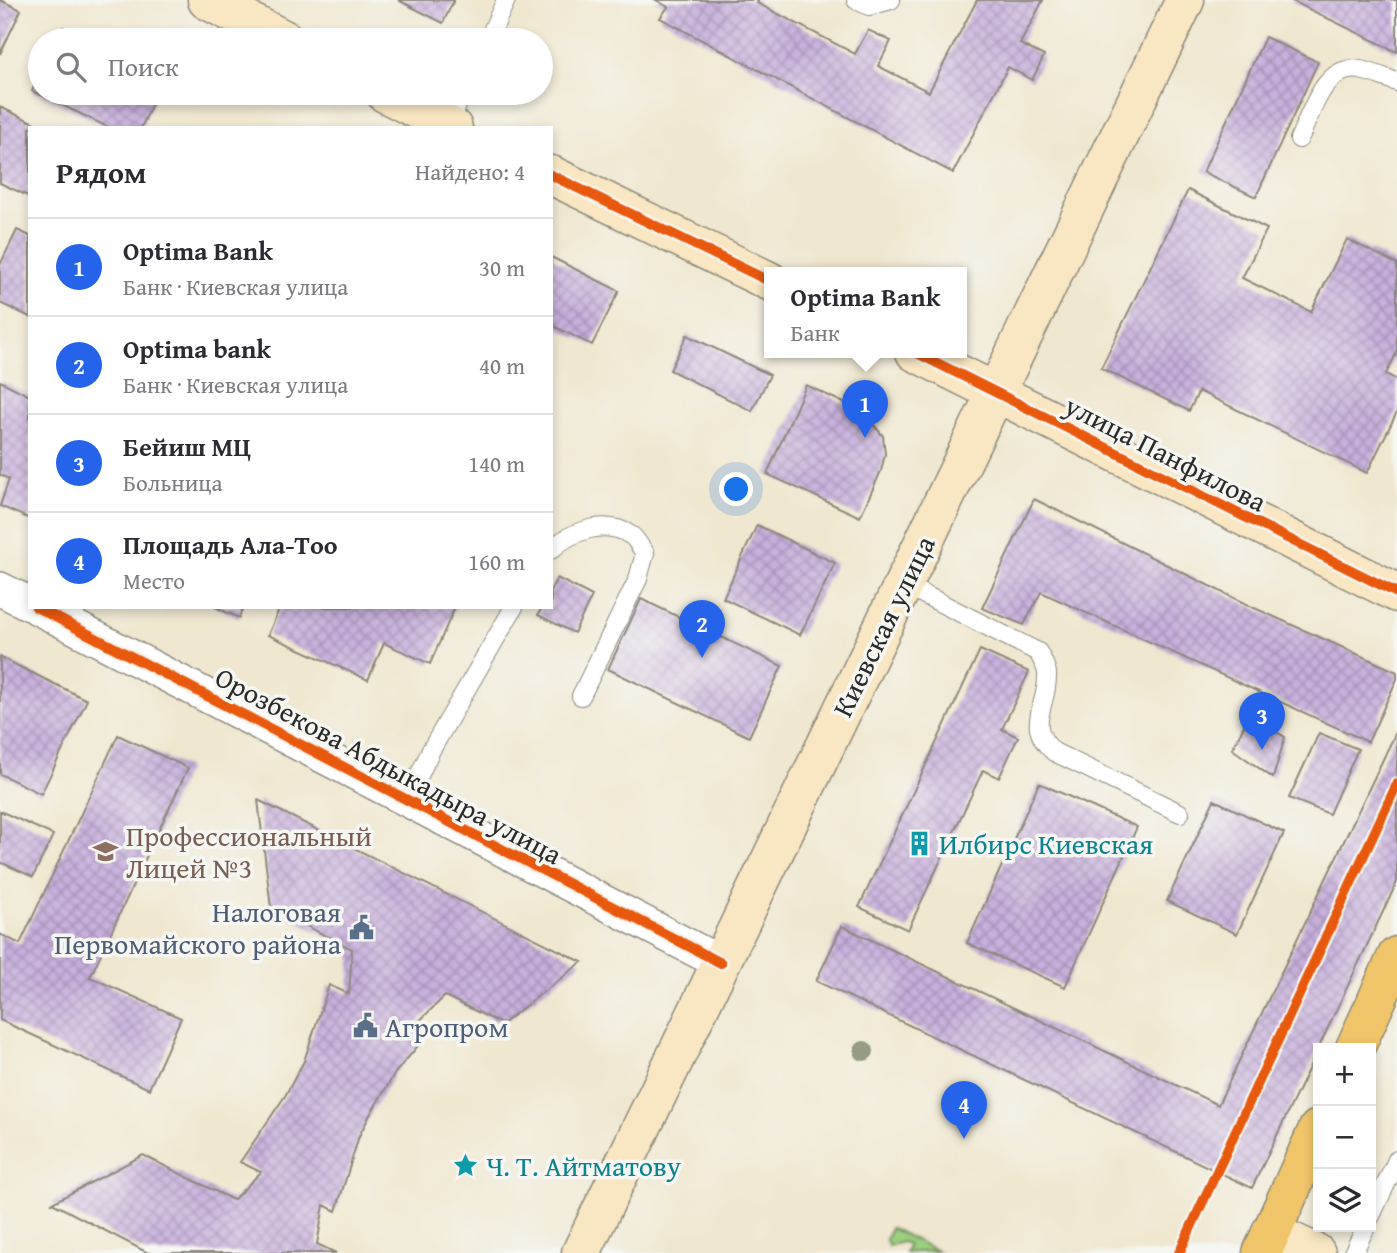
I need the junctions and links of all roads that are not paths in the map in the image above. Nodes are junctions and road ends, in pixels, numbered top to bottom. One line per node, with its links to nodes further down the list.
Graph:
1 (207, 0): 6 (main road)
2 (506, 0): 7 (lane)
3 (856, 0): 4 (lane)
4 (891, 0)
5 (1185, 0): 15 (main road, Киевская улица)
6 (262, 28)
7 (493, 28)
8 (1397, 82): 11 (lane)
9 (424, 105): 10 (main road)
10 (455, 115)
11 (1299, 139)
12 (553, 177): 13 (main road)
13 (764, 279)
14 (927, 358): 15 (main road, улица Панфилова)
15 (995, 393): 17 (main road, Киевская улица); 19 (main road, улица Панфилова)
16 (553, 548): 23 (lane)
17 (903, 584): 25 (lane); 27 (main road, Киевская улица)
18 (0, 589): 20 (street)
19 (1397, 593)
20 (28, 603)
21 (40, 609): 24 (street, Орозбекова Абдыкадыра улица)
22 (513, 609): 24 (lane)
23 (581, 696)
24 (407, 802): 27 (street, Орозбекова Абдыкадыра улица)
25 (1180, 813)
26 (1397, 956): 28 (main road)
27 (720, 963): 34 (main road, Киевская улица)
28 (1357, 1043)
29 (1313, 1140): 33 (main road)
30 (1397, 1160): 31 (lane)
31 (1376, 1205)
32 (1364, 1232): 36 (lane)
33 (1266, 1242): 35 (main road)
34 (581, 1253)
35 (1316, 1253)
36 (1353, 1253)

